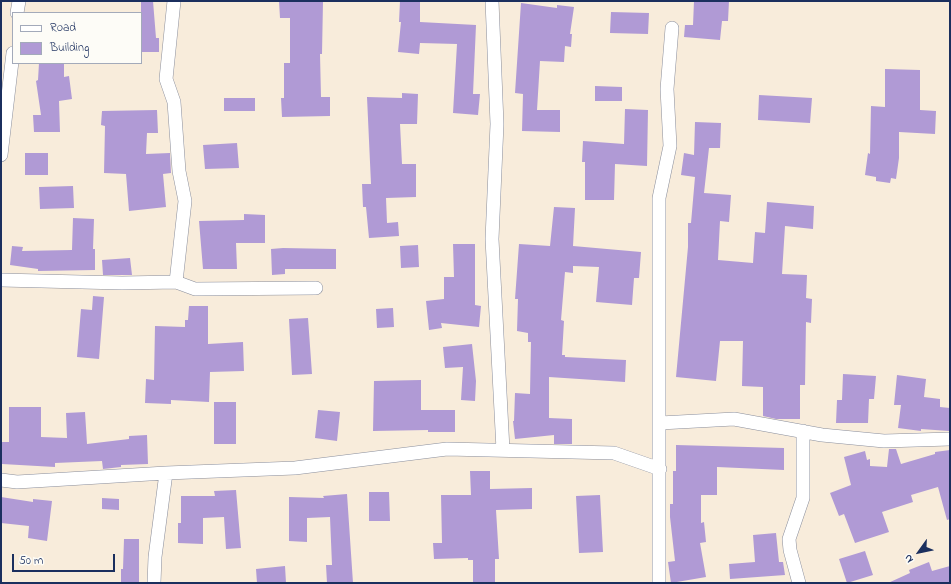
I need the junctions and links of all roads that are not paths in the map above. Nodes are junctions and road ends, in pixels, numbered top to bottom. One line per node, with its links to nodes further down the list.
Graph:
1 (19, 1): 4 (street)
2 (174, 1): 9 (street)
3 (492, 1): 14 (street)
4 (17, 12)
5 (672, 28): 11 (street)
6 (12, 62): 7 (street)
7 (1, 155)
8 (1, 280): 9 (street)
9 (176, 282): 10 (street)
10 (316, 288)
11 (660, 423): 12 (street); 15 (street)
12 (803, 431): 13 (street); 20 (street)
13 (950, 439)
14 (503, 450): 15 (street); 16 (street)
15 (660, 469): 19 (street)
16 (166, 473): 17 (street); 18 (street)
17 (1, 480)
18 (154, 583)
19 (659, 583)
20 (799, 583)

